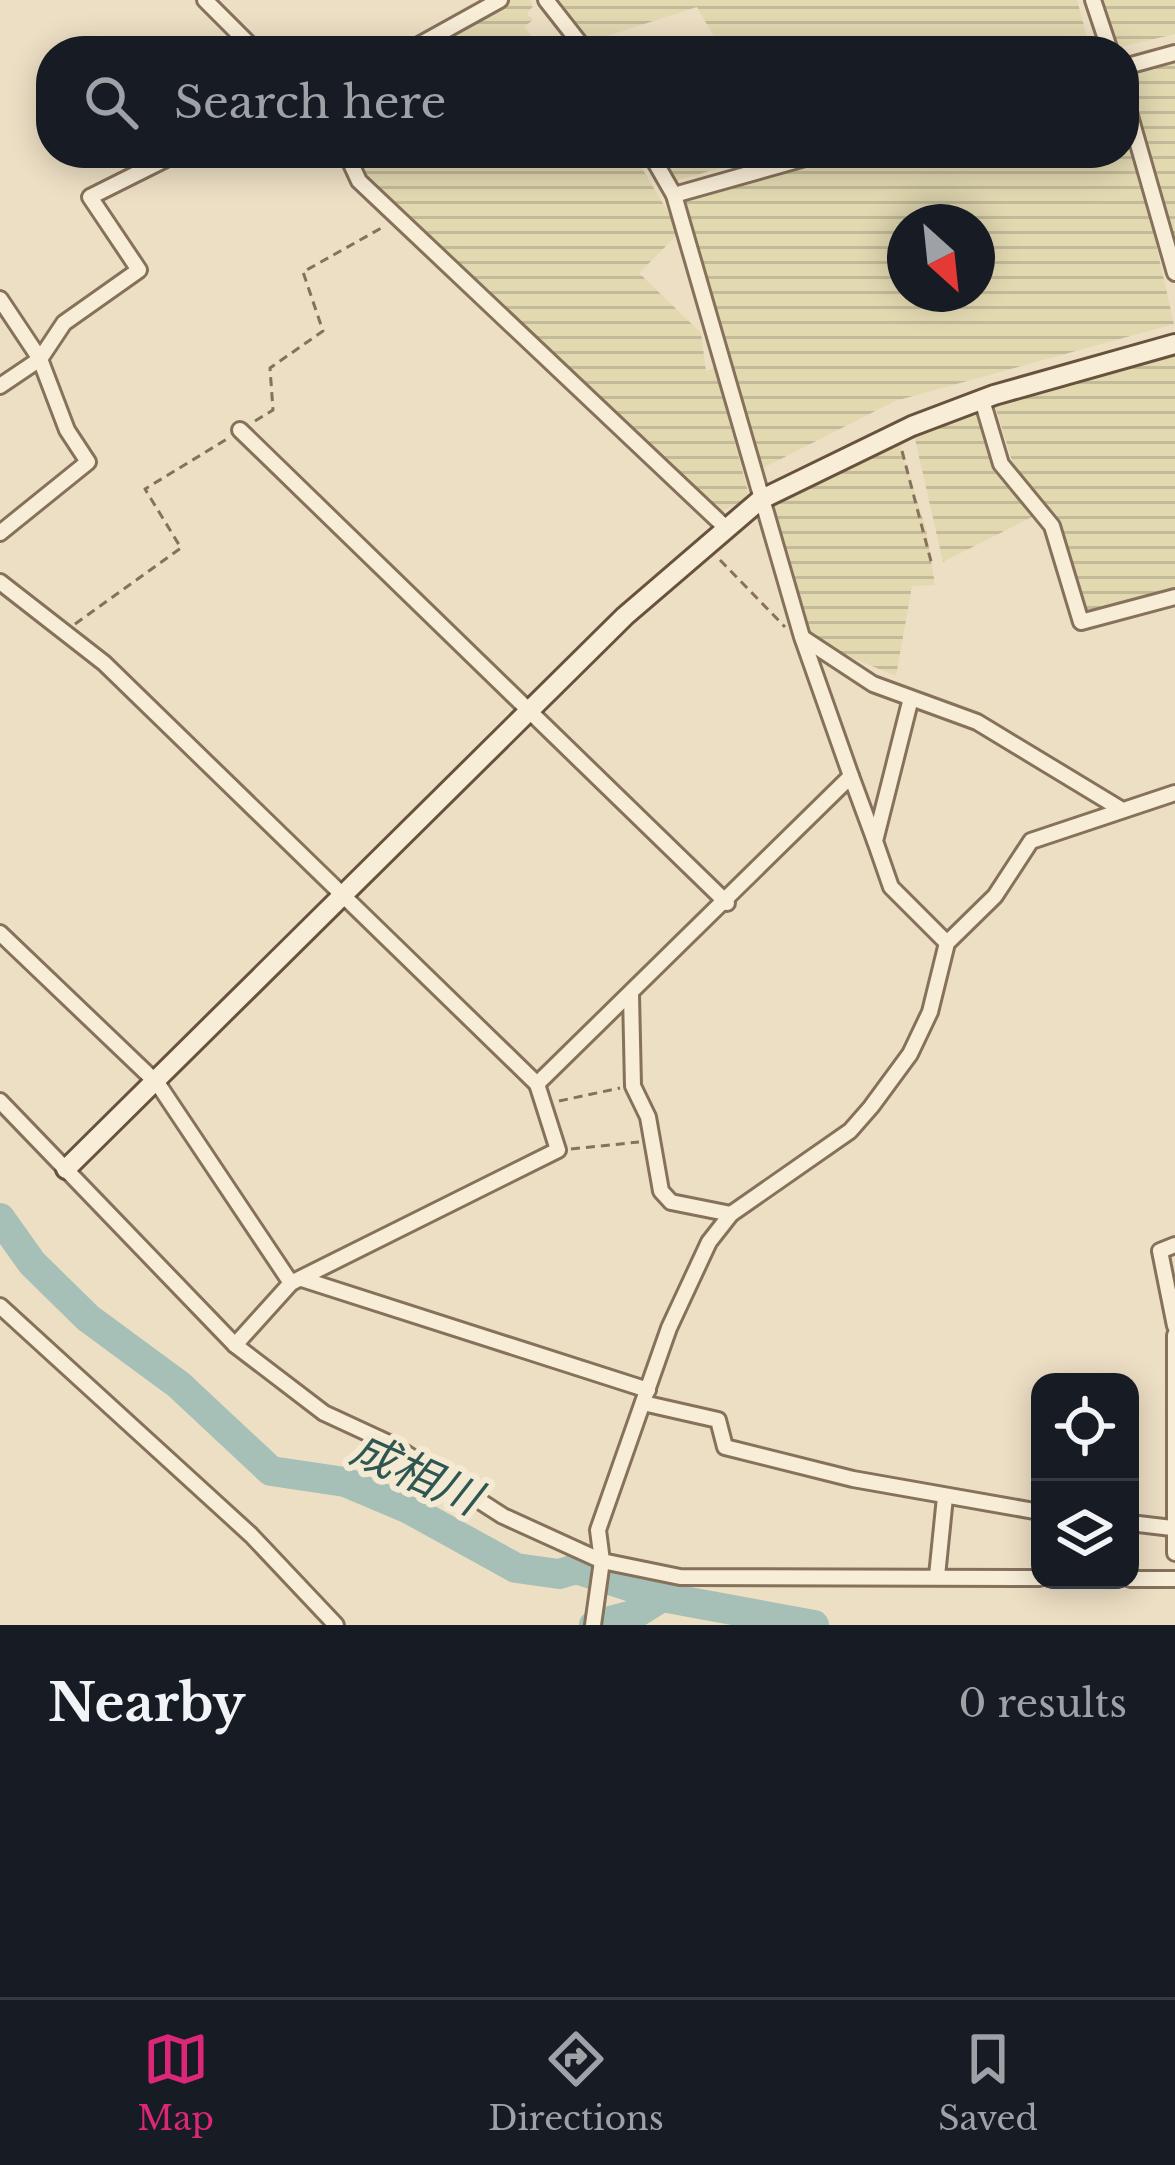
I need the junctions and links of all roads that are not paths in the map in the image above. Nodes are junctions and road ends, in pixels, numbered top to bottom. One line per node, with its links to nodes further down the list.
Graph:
1 (234, 0): 5 (street)
2 (500, 0): 7 (street)
3 (546, 0): 8 (street)
4 (1093, 0): 9 (street)
5 (210, 6): 6 (street)
6 (241, 36)
7 (435, 36)
8 (574, 36)
9 (1105, 36)
10 (1175, 53): 11 (street)
11 (1139, 64)
12 (1139, 148): 18 (street)
13 (147, 168): 21 (street)
14 (352, 168): 26 (street)
15 (659, 168): 17 (street)
16 (770, 168): 17 (street)
17 (674, 195): 25 (street)
18 (1175, 274)
19 (0, 299): 21 (street)
20 (1175, 344): 23 (street)
21 (40, 359): 22 (street); 27 (street)
22 (0, 386)
23 (982, 400): 25 (street); 29 (street)
24 (240, 430): 32 (street)
25 (760, 500): 26 (street); 30 (street)
26 (725, 527): 32 (street)
27 (0, 533)
28 (0, 582): 37 (street)
29 (1175, 597)
30 (802, 638): 31 (street); 33 (street)
31 (910, 702): 35 (street); 36 (street)
32 (530, 711): 37 (street); 38 (street)
33 (851, 776): 36 (street); 38 (street)
34 (1175, 793): 35 (street)
35 (1119, 808): 40 (street)
36 (875, 841): 40 (street)
37 (345, 896): 42 (street); 43 (street)
38 (727, 903): 41 (street)
39 (0, 933): 42 (street)
40 (947, 944): 46 (street)
41 (631, 994): 43 (street); 46 (street)
42 (158, 1084): 45 (street); 48 (street)
43 (537, 1084): 48 (street)
44 (0, 1101): 45 (street)
45 (66, 1169): 52 (street)
46 (731, 1214): 54 (street)
47 (1175, 1246): 50 (street)
48 (296, 1281): 52 (street); 54 (street)
49 (0, 1306): 65 (street)
50 (1175, 1325)
51 (1175, 1335): 53 (street)
52 (235, 1345): 60 (street)
53 (1175, 1391): 58 (street)
54 (646, 1397): 55 (street); 60 (street)
55 (945, 1497): 56 (street); 61 (street)
56 (1031, 1511)
57 (1139, 1524): 58 (street)
58 (1172, 1528): 59 (street)
59 (1175, 1552)
60 (602, 1561): 61 (street); 66 (street)
61 (937, 1576): 62 (street)
62 (1031, 1578)
63 (1139, 1579): 64 (street)
64 (1175, 1579)
65 (337, 1625)
66 (593, 1625)

